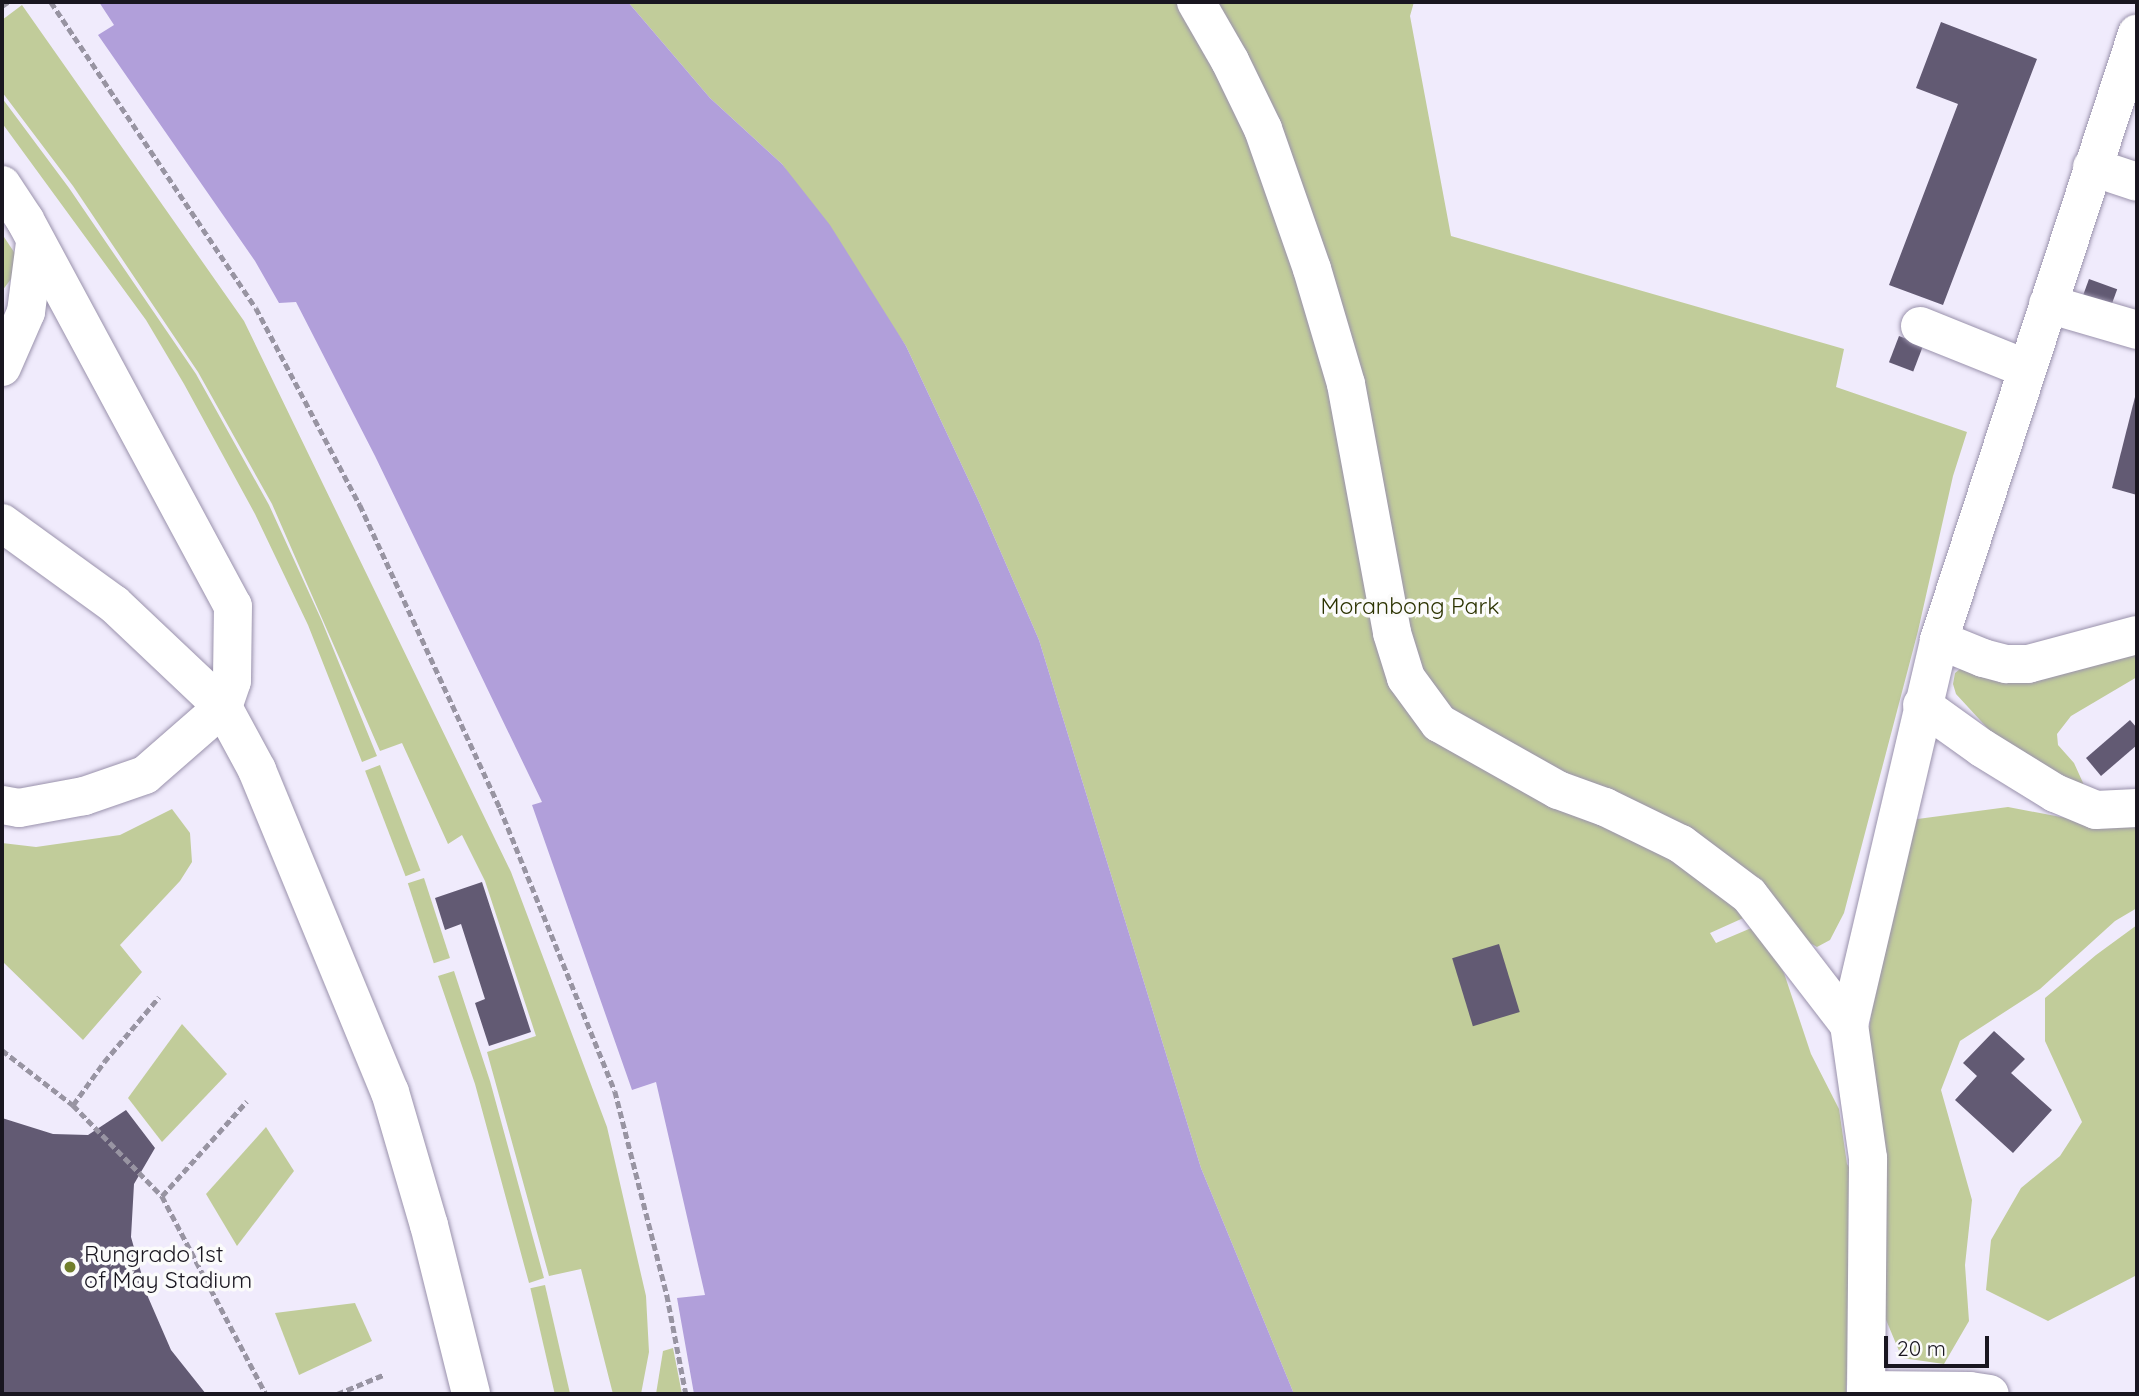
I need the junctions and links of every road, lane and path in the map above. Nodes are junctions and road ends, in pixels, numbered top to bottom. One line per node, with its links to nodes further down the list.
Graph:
1 (8, 2): 4 (path)
2 (51, 2): 33 (path)
3 (1196, 2): 23 (street)
4 (2, 6)
5 (2137, 34): 6 (street)
6 (2092, 167): 7 (street); 10 (street)
7 (2137, 182)
8 (2, 185): 9 (street)
9 (35, 243): 13 (street); 19 (street)
10 (2048, 304): 12 (street); 14 (street)
11 (1920, 327): 14 (street)
12 (2137, 330)
13 (2, 367)
14 (2027, 369): 17 (street)
15 (2, 523): 19 (street)
16 (2137, 635): 17 (street)
17 (1940, 640): 18 (street)
18 (1922, 705): 21 (street); 23 (street)
19 (223, 706): 20 (street); 32 (street)
20 (2, 805)
21 (2137, 808)
22 (159, 997): 26 (path)
23 (1849, 1026): 29 (street)
24 (2, 1050): 26 (path)
25 (247, 1101): 27 (path)
26 (72, 1105): 27 (path)
27 (162, 1196): 30 (path)
28 (383, 1375): 31 (path)
29 (1866, 1392): 34 (street)
30 (266, 1394)
31 (337, 1394)
32 (471, 1394)
33 (686, 1394)
34 (1990, 1394)

